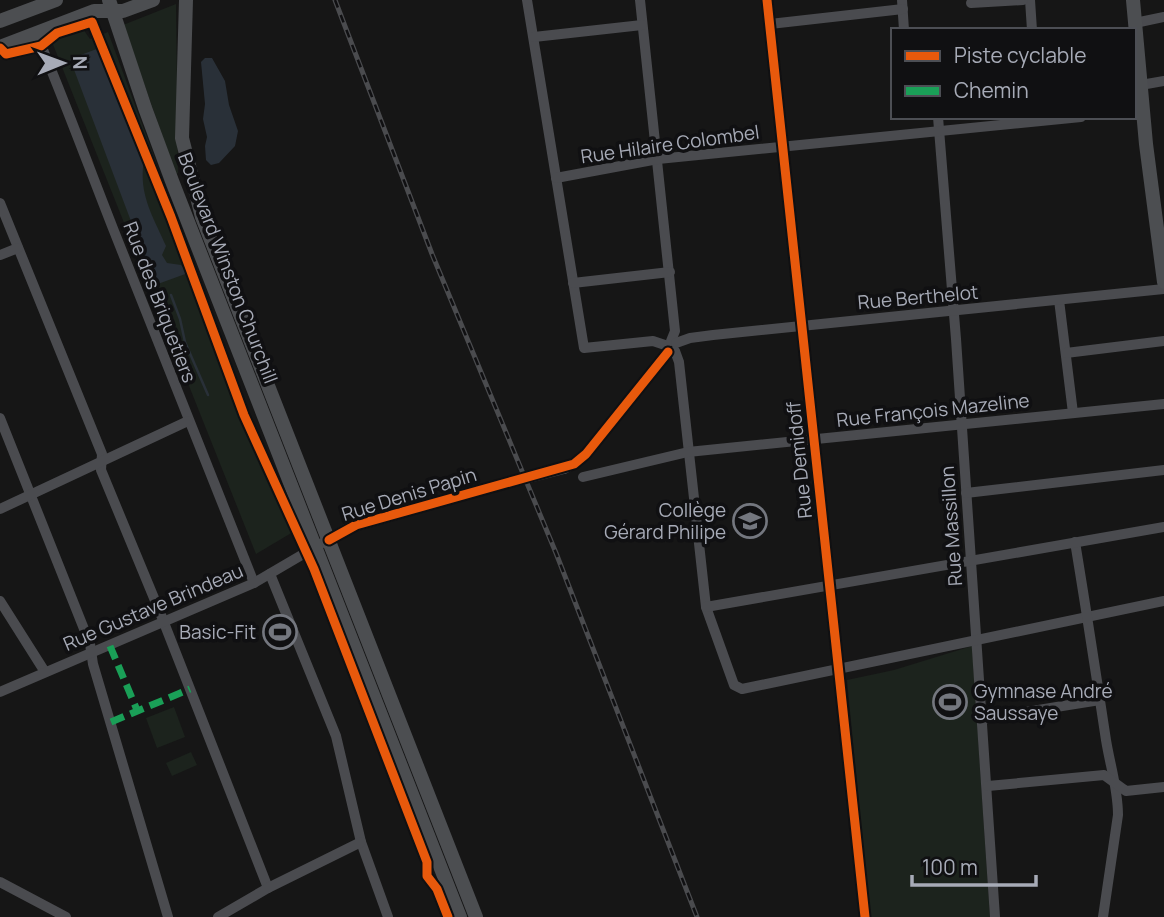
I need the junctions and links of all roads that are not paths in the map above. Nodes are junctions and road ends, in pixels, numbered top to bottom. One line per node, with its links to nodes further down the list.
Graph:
1 (56, 0): 14 (main road)
2 (153, 0): 12 (main road)
3 (186, 0): 63 (main road, Boulevard Winston Churchill)
4 (527, 0): 23 (street)
5 (640, 0): 16 (street)
6 (767, 0): 17 (street, Rue Demidoff)
7 (1023, 0): 10 (street)
8 (1030, 0): 19 (street)
9 (1133, 0): 15 (main road)
10 (971, 3)
11 (902, 5): 17 (street); 18 (street)
12 (110, 6): 21 (main road); 63 (main road, Boulevard Winston Churchill)
13 (1164, 17): 15 (street)
14 (0, 21)
15 (1135, 23): 20 (main road)
16 (642, 24): 23 (street); 32 (street)
17 (770, 24): 31 (street, Rue Demidoff)
18 (904, 28)
19 (1032, 28)
20 (1135, 28)
21 (36, 33): 24 (main road); 51 (street, Rue des Briquetiers)
22 (1136, 33): 26 (main road)
23 (534, 37): 33 (street)
24 (0, 47)
25 (1164, 81): 26 (street)
26 (1141, 85): 27 (main road)
27 (1139, 112): 35 (main road)
28 (938, 119): 30 (street, Rue Massillon)
29 (1038, 119): 30 (street, Rue Hilaire Colombel)
30 (940, 133): 31 (street, Rue Hilaire Colombel); 43 (street, Rue Massillon)
31 (782, 147): 32 (street, Rue Hilaire Colombel); 44 (street, Rue Demidoff)
32 (658, 159): 33 (street, Rue Hilaire Colombel); 38 (street)
33 (556, 178): 40 (street)
34 (0, 203): 36 (street)
35 (1160, 213): 39 (main road)
36 (18, 248): 37 (street); 55 (street)
37 (0, 255)
38 (670, 272): 40 (street); 46 (street)
39 (1164, 282)
40 (573, 283): 46 (street, Rue Berthelot)
41 (1164, 289): 42 (street, Rue Berthelot)
42 (1059, 300): 43 (street, Rue Berthelot); 47 (street)
43 (954, 311): 44 (street, Rue Berthelot); 52 (street, Rue Massillon)
44 (803, 325): 46 (street, Rue Berthelot); 53 (street, Rue Demidoff)
45 (1164, 341): 47 (street)
46 (671, 346): 54 (street); 63 (street, Rue Denis Papin, bridge)
47 (1066, 353): 49 (street)
48 (1164, 404): 49 (street, Rue François Mazeline)
49 (1073, 413): 52 (street, Rue François Mazeline)
50 (0, 418): 59 (street)
51 (188, 421): 55 (street); 66 (street, Rue des Briquetiers)
52 (961, 425): 53 (street, Rue François Mazeline); 58 (street, Rue Massillon)
53 (815, 440): 54 (street, Rue François Mazeline); 67 (street, Rue Demidoff)
54 (688, 452): 57 (street, Rue François Mazeline); 70 (street)
55 (101, 461): 59 (street); 72 (street)
56 (1164, 470): 58 (street)
57 (583, 477)
58 (966, 492): 64 (street, Rue Massillon)
59 (30, 494): 60 (street); 74 (street)
60 (0, 509)
61 (1164, 527): 62 (street)
62 (1075, 542): 64 (street); 71 (street)
63 (323, 544): 65 (street, Rue Gustave Brindeau); 90 (main road, Boulevard Winston Churchill); 91 (main road, Boulevard Winston Churchill)
64 (971, 560): 67 (street); 73 (street, Rue Massillon)
65 (270, 574): 66 (street, Rue Gustave Brindeau); 83 (street)
66 (254, 583): 72 (street, Rue Gustave Brindeau)
67 (830, 585): 70 (street); 75 (street, Rue Demidoff)
68 (0, 601): 76 (street)
69 (1164, 601): 71 (street)
70 (706, 607): 75 (street)
71 (1088, 617): 73 (street); 78 (street)
72 (164, 623): 74 (street, Rue Gustave Brindeau); 85 (street)
73 (976, 639): 75 (street); 79 (street, Rue Massillon)
74 (92, 653): 76 (street, Rue Gustave Brindeau); 87 (street)
75 (839, 669): 92 (street, Rue Demidoff)
76 (46, 672): 77 (street, Rue Gustave Brindeau)
77 (0, 692)
78 (1100, 700): 79 (street); 80 (street)
79 (982, 719): 81 (street, Rue Massillon)
80 (1116, 783): 81 (street); 82 (street); 94 (street)
81 (988, 786): 93 (street, Rue Massillon)
82 (1164, 787)
83 (361, 842): 85 (street); 89 (street)
84 (0, 881): 86 (street)
85 (268, 888): 88 (street)
86 (66, 917)
87 (167, 917)
88 (218, 917)
89 (388, 917)
90 (460, 917)
91 (476, 917)
92 (865, 917)
93 (995, 917)
94 (1103, 917)

